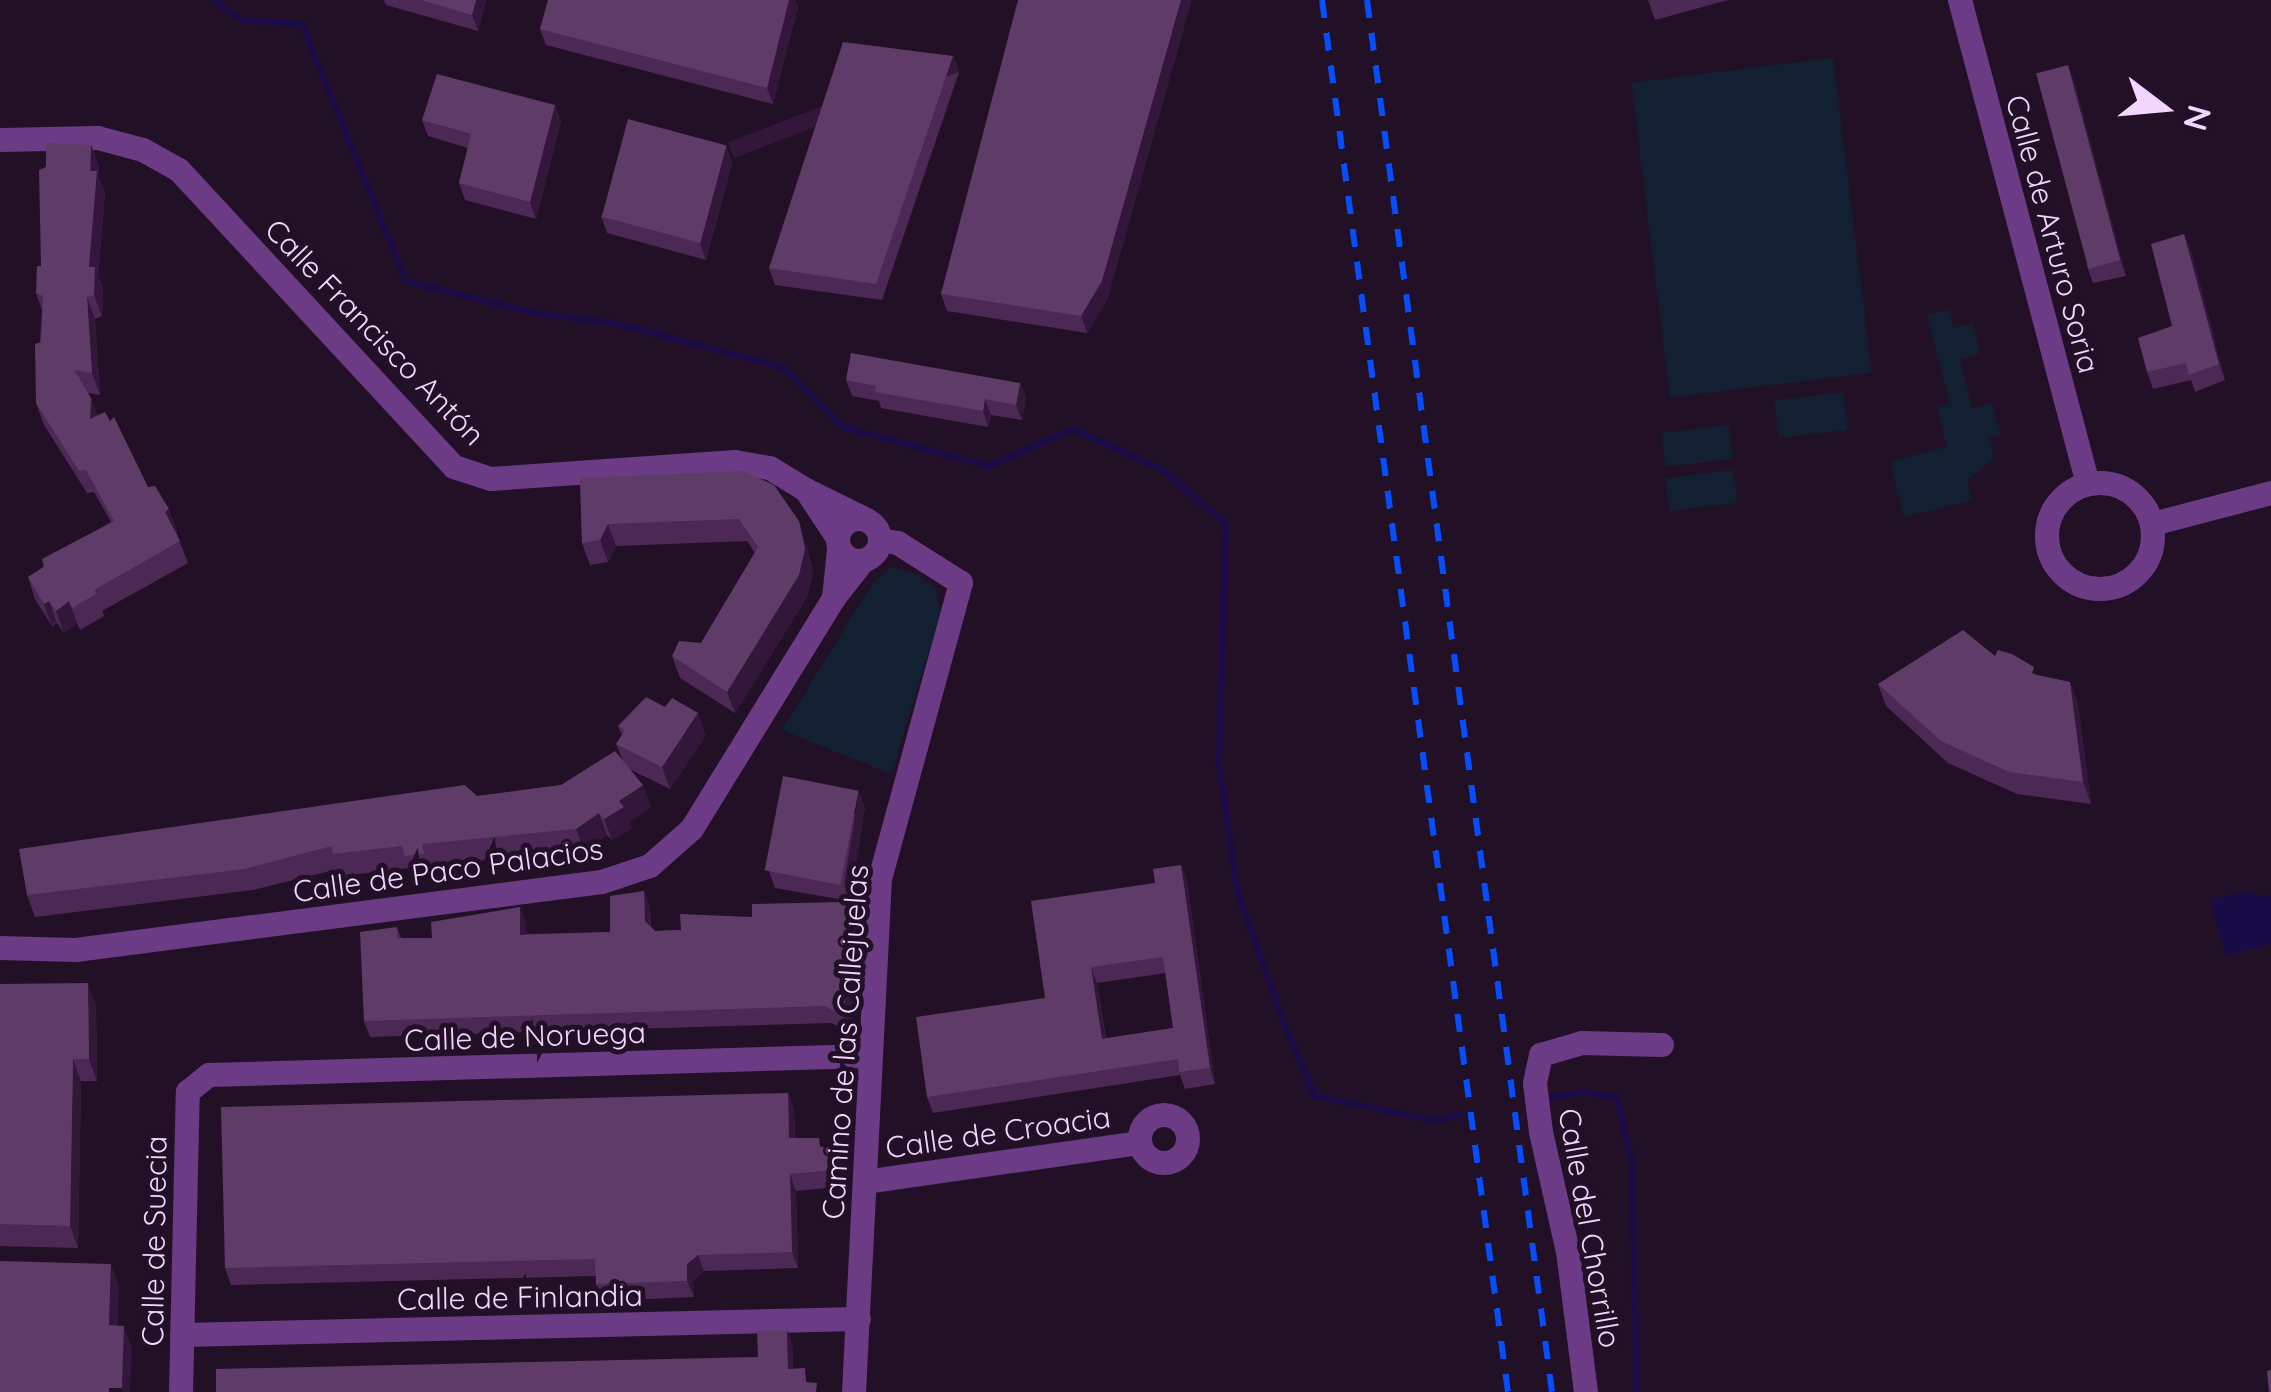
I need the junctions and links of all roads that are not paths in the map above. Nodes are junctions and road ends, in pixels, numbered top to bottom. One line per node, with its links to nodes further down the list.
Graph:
1 (1964, 1): 3 (street, Calle de Arturo Soria)
2 (0, 140): 4 (street, Calle Francisco Antón)
3 (2088, 484): 6 (street); 6 (street)
4 (806, 490): 7 (street, Calle Francisco Antón); 8 (street)
5 (2271, 493): 6 (street)
6 (2152, 524)
7 (874, 531): 8 (street); 9 (street); 13 (street, Camino de las Callejuelas)
8 (838, 544): 9 (street); 10 (street)
9 (863, 561): 10 (street, Calle de Paco Palacios)
10 (834, 598): 11 (street, Calle de Paco Palacios)
11 (0, 948)
12 (1661, 1045): 21 (street, Calle del Chorrillo)
13 (869, 1056): 14 (street, Calle de Noruega); 16 (street, Camino de las Callejuelas)
14 (188, 1092): 18 (street, Calle de Suecia)
15 (1140, 1143): 16 (street, Calle de Croacia)
16 (865, 1182): 17 (street, Camino de las Callejuelas)
17 (859, 1319): 18 (street, Calle de Finlandia); 20 (street, Camino de las Callejuelas)
18 (182, 1335): 19 (street, Calle de Suecia)
19 (181, 1392)
20 (854, 1392)
21 (1586, 1392)

